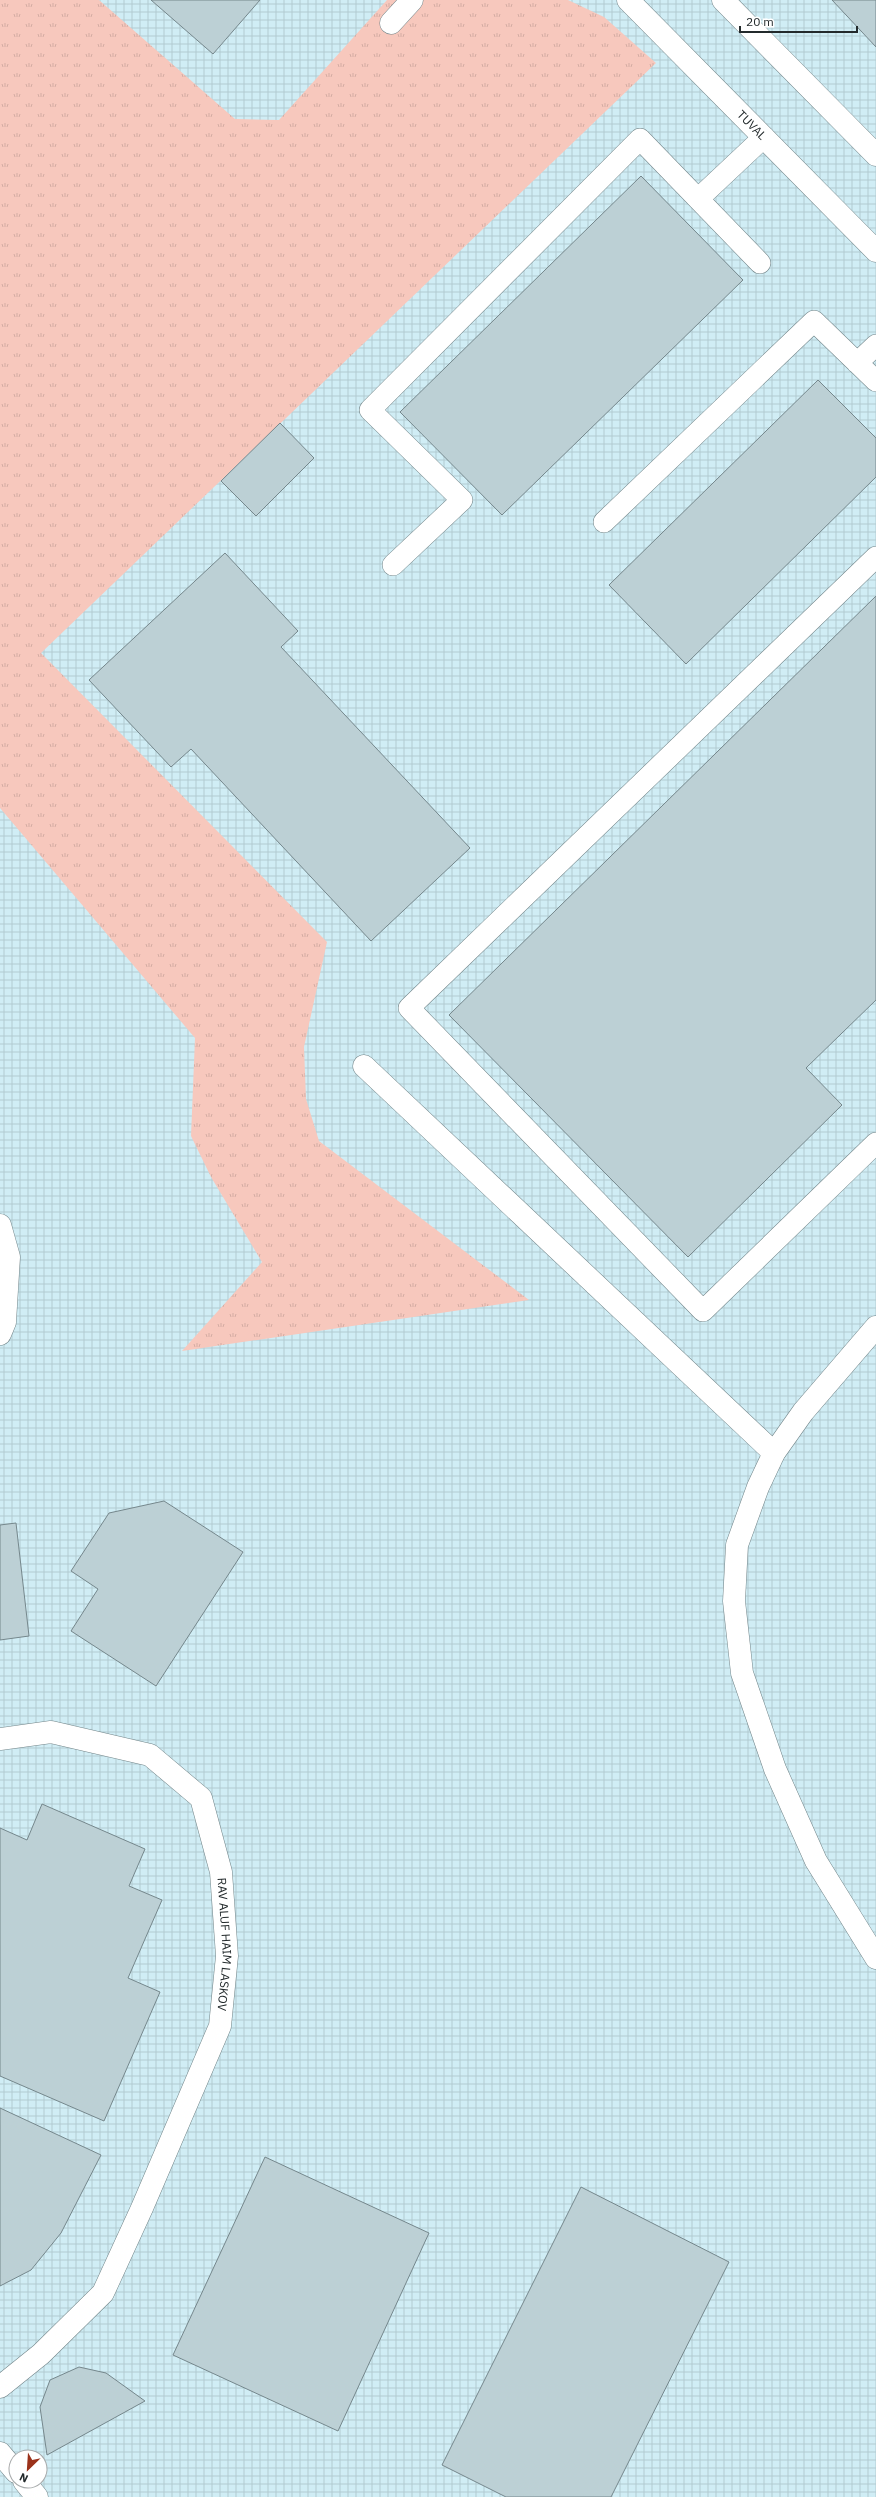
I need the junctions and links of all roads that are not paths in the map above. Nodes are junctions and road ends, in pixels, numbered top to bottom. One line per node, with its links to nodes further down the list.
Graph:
1 (412, 0): 4 (street)
2 (628, 0): 5 (street, TUVAL)
3 (723, 0): 6 (street)
4 (391, 23)
5 (764, 137): 7 (lane); 8 (street, TUVAL)
6 (876, 155)
7 (698, 199): 9 (lane); 15 (lane)
8 (876, 251)
9 (760, 263)
10 (876, 344): 11 (lane)
11 (857, 363): 12 (lane); 13 (lane)
12 (876, 381)
13 (604, 522)
14 (876, 557): 17 (lane)
15 (394, 565)
16 (364, 1066): 21 (street)
17 (876, 1143)
18 (0, 1225): 20 (street)
19 (876, 1326): 21 (street)
20 (0, 1334)
21 (774, 1453): 23 (street)
22 (0, 1739): 24 (street, RAV ALUF HAIM LASKOV)
23 (876, 1958)
24 (0, 2387)
25 (0, 2453): 26 (street)
26 (8, 2462)
27 (30, 2489): 28 (street)
28 (37, 2497)

